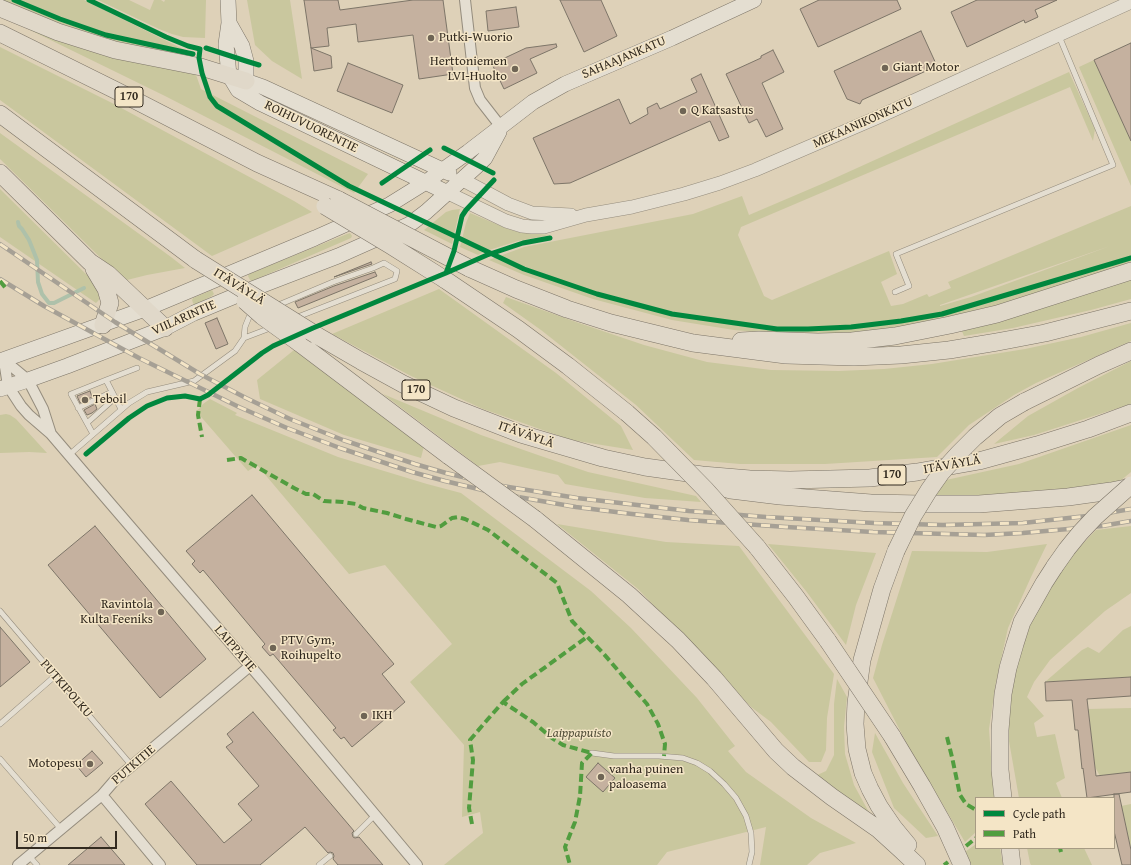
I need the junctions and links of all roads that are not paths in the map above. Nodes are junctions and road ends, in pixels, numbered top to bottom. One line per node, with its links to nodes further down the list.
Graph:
1 (228, 0): 6 (main road, ROIHUVUORENTIE)
2 (465, 0): 12 (street)
3 (754, 0): 12 (main road, SAHAAJANKATU)
4 (1131, 2): 8 (street, MEKAANIKONKATU)
5 (0, 8): 9 (highway)
6 (229, 23): 9 (main road, ROIHUVUORENTIE); 10 (main road, ROIHUVUORENTIE)
7 (0, 33): 18 (highway, 170)
8 (1059, 35): 19 (street, MEKAANIKONKATU); 23 (lane)
9 (229, 75): 10 (highway); 16 (main road, ROIHUVUORENTIE)
10 (246, 81): 13 (main road, ROIHUVUORENTIE)
11 (0, 114): 20 (highway, ITÄVÄYLÄ / 170)
12 (502, 127): 13 (main road, SAHAAJANKATU); 15 (main road, SAHAAJANKATU)
13 (443, 170): 15 (main road, ROIHUVUORENTIE); 16 (main road, VIILARINTIE)
14 (0, 173): 21 (highway)
15 (463, 180): 17 (main road, VIILARINTIE); 19 (street, MEKAANIKONKATU)
16 (426, 182): 17 (main road, ROIHUVUORENTIE); 24 (main road, VIILARINTIE)
17 (448, 193): 19 (street, MEKAANIKONKATU); 31 (main road, VIILARINTIE)
18 (332, 203): 33 (highway, 170, bridge); 74 (highway, bridge)
19 (586, 215)
20 (196, 260): 49 (highway, ITÄVÄYLÄ / 170, bridge); 72 (highway, bridge)
21 (90, 262): 24 (highway); 30 (highway)
22 (1131, 271): 33 (highway)
23 (895, 292)
24 (145, 309): 30 (main road, VIILARINTIE); 31 (highway)
25 (268, 309): 28 (lane)
26 (1131, 311): 33 (highway, 170)
27 (262, 312): 32 (lane)
28 (287, 321)
29 (280, 324): 32 (lane)
30 (103, 325): 35 (main road, VIILARINTIE)
31 (165, 328): 37 (main road, VIILARINTIE)
32 (244, 338): 43 (lane)
33 (693, 343)
34 (1131, 351): 73 (highway, bridge)
35 (2, 360): 37 (street, LAIPPATIE); 39 (street, LAIPPATIE)
36 (137, 368): 38 (lane)
37 (28, 380): 39 (main road, VIILARINTIE); 46 (street, LAIPPATIE)
38 (106, 380): 40 (lane); 42 (lane)
39 (4, 388): 46 (street, LAIPPATIE)
40 (112, 392): 41 (lane); 42 (lane)
41 (115, 398): 43 (lane); 45 (lane)
42 (78, 408): 45 (lane)
43 (121, 409): 47 (lane)
44 (1131, 413): 49 (highway, ITÄVÄYLÄ / 170)
45 (87, 423): 47 (lane)
46 (51, 434): 48 (street, LAIPPATIE)
47 (93, 434): 48 (lane)
48 (69, 455): 52 (street, LAIPPATIE)
49 (644, 467): 50 (highway)
50 (1131, 486): 59 (highway, bridge)
51 (0, 612): 53 (lane, PUTKIPOLKU)
52 (250, 666): 57 (street, PUTKITIE); 60 (street, LAIPPATIE)
53 (55, 676): 54 (lane); 57 (lane, PUTKIPOLKU)
54 (0, 724)
55 (592, 753): 71 (lane)
56 (0, 759): 61 (lane)
57 (132, 766): 58 (street, PUTKITIE)
58 (102, 795): 61 (street, PUTKITIE); 68 (street)
59 (1003, 797)
60 (375, 815): 62 (lane); 70 (street, LAIPPATIE)
61 (61, 829): 64 (street, PUTKITIE)
62 (356, 834)
63 (1010, 849): 75 (highway)
64 (29, 856): 66 (street, PUTKITIE); 67 (lane)
65 (330, 856): 69 (lane)
66 (18, 865)
67 (37, 865)
68 (160, 865)
69 (319, 865)
70 (418, 865)
71 (750, 865)
72 (917, 865)
73 (922, 865)
74 (962, 865)
75 (1012, 865)

